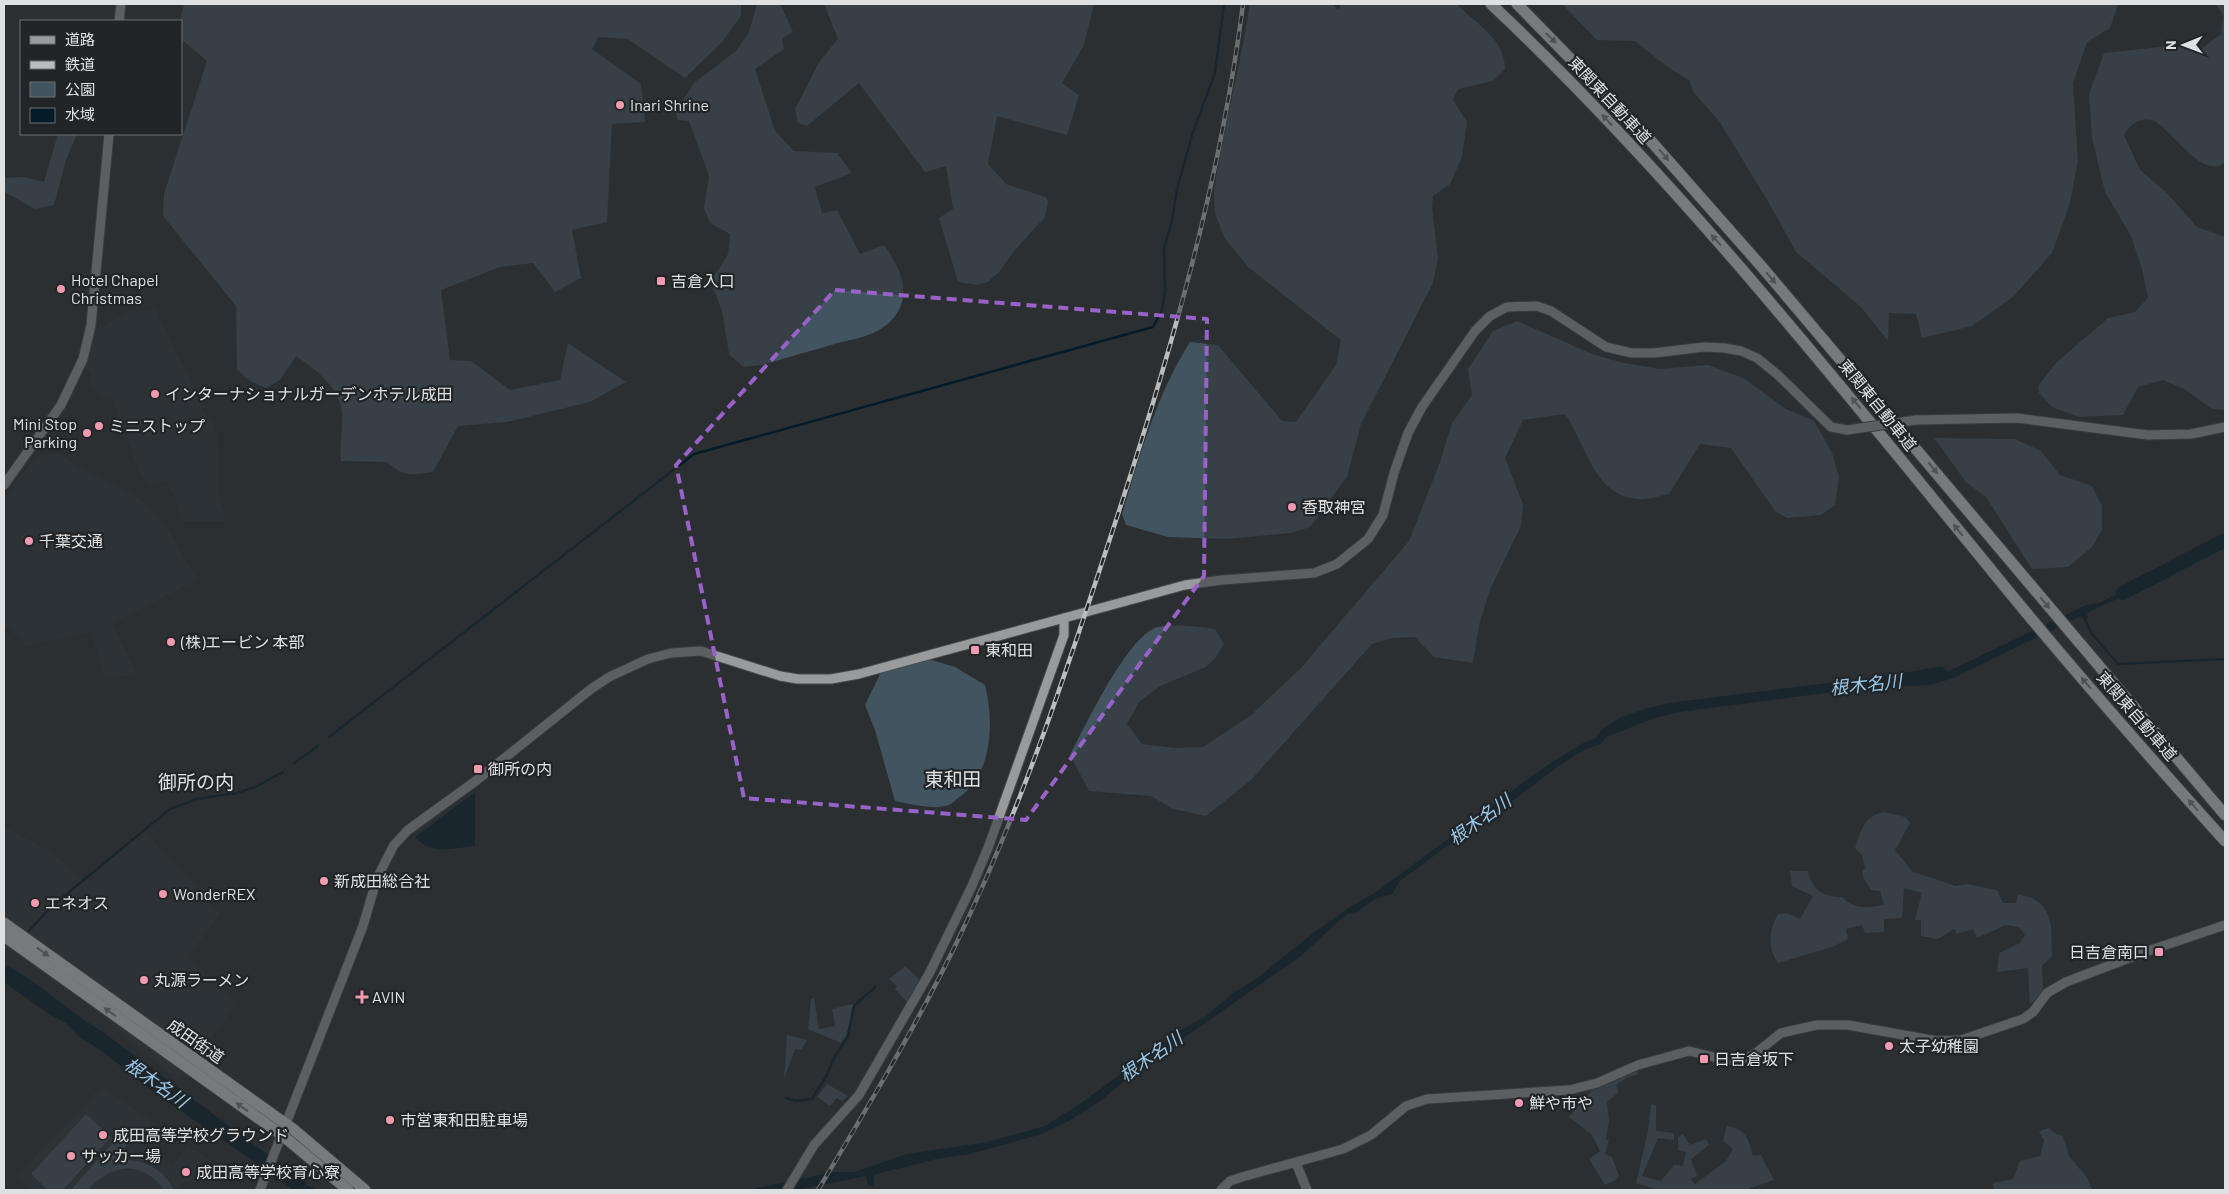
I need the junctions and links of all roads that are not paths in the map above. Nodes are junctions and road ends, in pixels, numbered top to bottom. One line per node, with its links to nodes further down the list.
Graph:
1 (121, 4): 4 (street)
2 (1517, 4): 9 (highway, 東関東自動車道, one-way to 9)
3 (1495, 7): 10 (highway, 東関東自動車道, one-way to 3)
4 (119, 20)
5 (109, 135): 7 (street)
6 (2225, 427): 8 (street, bridge)
7 (4, 485)
8 (1064, 618): 14 (street); 20 (street)
9 (2225, 815)
10 (2225, 841)
11 (4, 923): 14 (highway, 成田街道, one-way to 14)
12 (2225, 925): 16 (street)
13 (4, 936): 14 (highway, 成田街道, one-way to 13)
14 (282, 1135): 15 (highway, 成田街道); 17 (street)
15 (297, 1140): 18 (highway, 成田街道); 19 (highway, 成田街道)
16 (1296, 1163): 21 (street); 22 (street)
17 (260, 1190)
18 (348, 1190)
19 (365, 1190)
20 (787, 1190)
21 (1220, 1190)
22 (1307, 1190)

